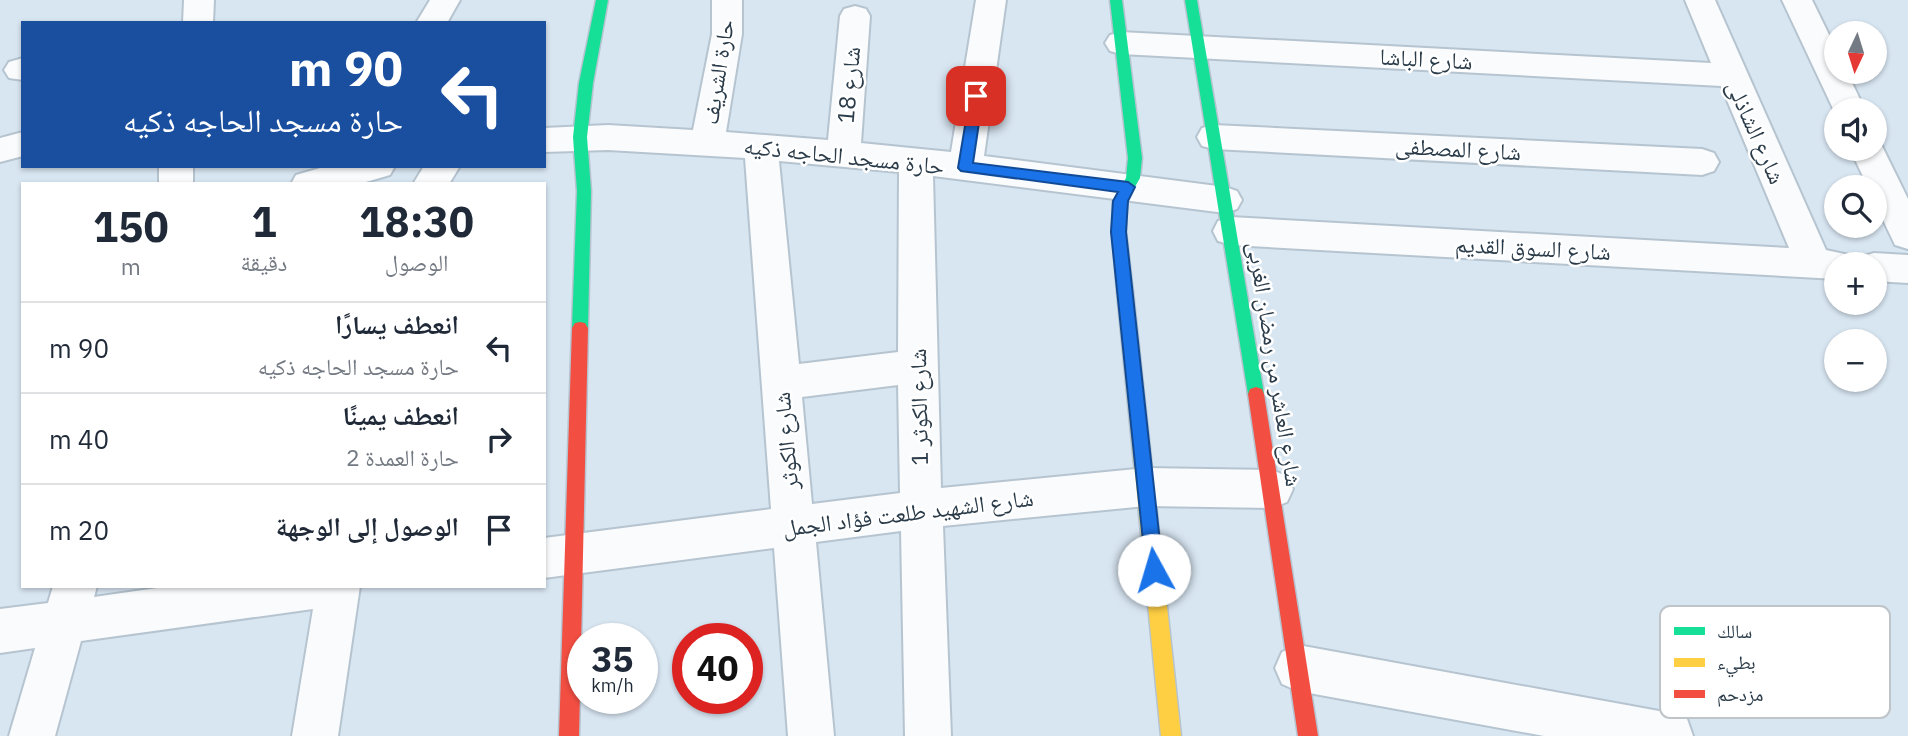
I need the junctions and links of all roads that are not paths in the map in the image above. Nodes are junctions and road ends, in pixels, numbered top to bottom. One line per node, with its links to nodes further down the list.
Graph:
1 (445, 0): 10 (street)
2 (602, 0): 15 (street)
3 (727, 0): 18 (street, حارة الشريف)
4 (991, 0): 27 (street)
5 (1116, 0): 11 (street)
6 (1191, 0): 12 (street, شارع العاشر من رمضان الغربى)
7 (1700, 0): 13 (street, شارع الشاذلى)
8 (1797, 0): 14 (street)
9 (855, 16): 22 (street, شارع 18)
10 (431, 21)
11 (1121, 43): 12 (street, شارع الباشا); 29 (street)
12 (1199, 47): 13 (street, شارع الباشا); 16 (street, شارع العاشر من رمضان الغربى)
13 (1731, 75): 32 (street, شارع الشاذلى)
14 (1843, 98)
15 (580, 137): 17 (street, حارة مسجد الحاجه ذكيه); 18 (street, حارة مسجد الحاجه ذكيه); 42 (street)
16 (1214, 137): 25 (street, شارع المصطفى); 30 (street, شارع العاشر من رمضان الغربى)
17 (546, 140)
18 (707, 144): 20 (street, حارة مسجد الحاجه ذكيه)
19 (21, 145): 21 (street)
20 (761, 146): 22 (street, حارة مسجد الحاجه ذكيه); 37 (street, شارع الكوثر)
21 (0, 150)
22 (843, 154): 24 (street, حارة مسجد الحاجه ذكيه)
23 (1873, 161): 31 (street)
24 (916, 162): 27 (street, حارة مسجد الحاجه ذكيه); 36 (street, شارع الكوثر 1)
25 (1702, 162)
26 (370, 168): 28 (street)
27 (965, 168): 29 (street, حارة مسجد الحاجه ذكيه)
28 (316, 182)
29 (1128, 187): 30 (street, حارة مسجد الحاجه ذكيه); 38 (street)
30 (1228, 215): 33 (street, شارع السوق القديم); 39 (street, شارع العاشر من رمضان الغربى)
31 (1908, 235)
32 (1824, 263)
33 (1824, 265)
34 (1887, 268): 35 (street)
35 (1908, 269)
36 (917, 366): 37 (street); 40 (street, شارع الكوثر 1)
37 (781, 383): 41 (street, شارع الكوثر)
38 (1146, 487): 39 (street, شارع الشهيد طلعت فؤاد الجمل); 40 (street, شارع الشهيد طلعت فؤاد الجمل); 53 (street)
39 (1272, 489): 47 (street, شارع العاشر من رمضان الغربى)
40 (921, 509): 41 (street, شارع الشهيد طلعت فؤاد الجمل); 52 (street, شارع الكوثر 1)
41 (793, 526): 42 (street, شارع الشهيد طلعت فؤاد الجمل); 51 (street, شارع الكوثر)
42 (559, 556): 50 (street)
43 (299, 588): 45 (street)
44 (338, 588): 49 (street)
45 (70, 604): 46 (street); 48 (street)
46 (0, 631)
47 (1298, 668): 54 (street, شارع العاشر من رمضان الغربى); 55 (street)
48 (32, 736)
49 (316, 736)
50 (569, 736)
51 (811, 736)
52 (928, 736)
53 (1171, 736)
54 (1308, 736)
55 (1670, 736)

